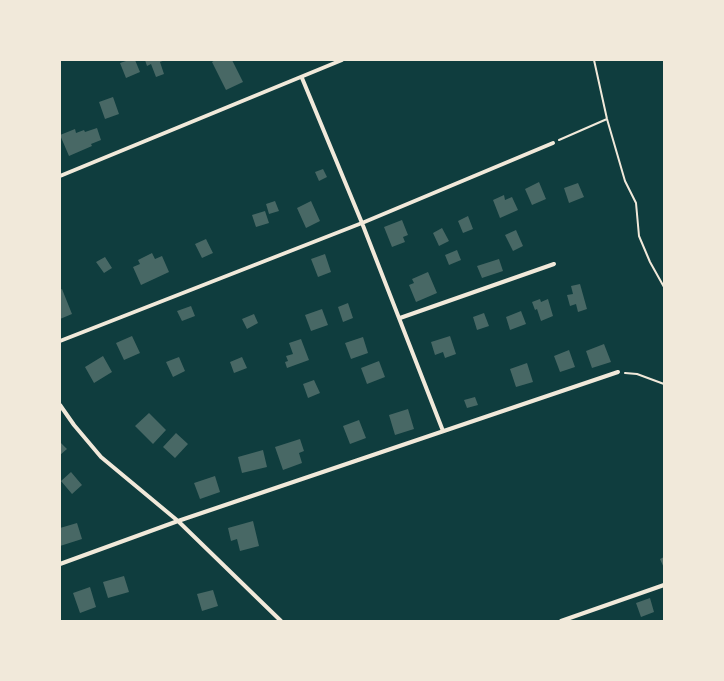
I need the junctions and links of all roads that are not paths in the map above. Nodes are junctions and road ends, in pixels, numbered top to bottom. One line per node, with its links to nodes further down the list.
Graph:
1 (342, 60): 2 (street)
2 (302, 78): 4 (street); 5 (street)
3 (553, 142): 5 (street)
4 (60, 176)
5 (362, 223): 7 (street); 8 (street)
6 (554, 264): 7 (street)
7 (400, 318): 11 (street)
8 (60, 341)
9 (618, 372): 11 (street)
10 (60, 405): 12 (street)
11 (443, 431): 12 (street)
12 (178, 521): 13 (street); 15 (street)
13 (60, 564)
14 (664, 585): 16 (street)
15 (281, 621)
16 (561, 621)

